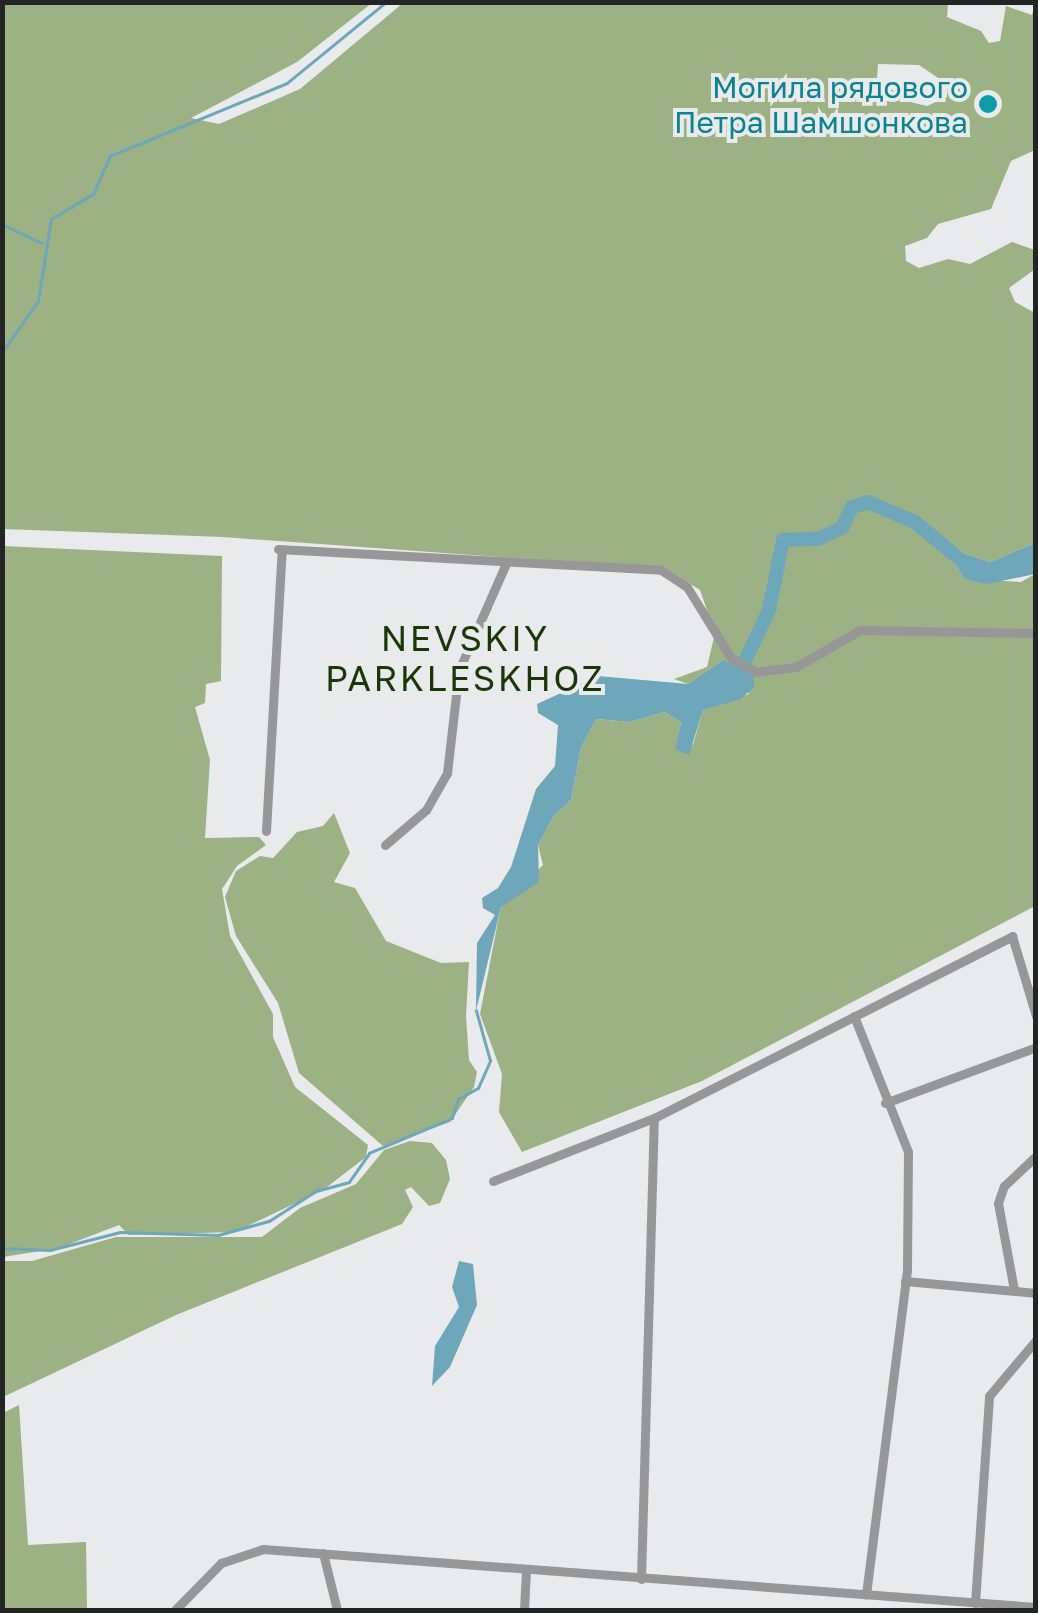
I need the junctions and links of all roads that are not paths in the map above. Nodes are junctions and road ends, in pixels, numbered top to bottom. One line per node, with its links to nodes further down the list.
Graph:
1 (507, 561): 2 (street); 3 (street); 4 (street)
2 (1036, 633)
3 (266, 832)
4 (386, 845)
5 (854, 1016): 6 (street); 8 (street); 9 (street)
6 (1036, 1016)
7 (1036, 1048): 8 (street)
8 (885, 1103): 12 (street)
9 (654, 1118): 11 (street); 18 (street)
10 (1036, 1156): 13 (street)
11 (493, 1181)
12 (905, 1281): 13 (street); 19 (street)
13 (1014, 1290): 14 (street)
14 (1036, 1293)
15 (1036, 1340): 20 (street)
16 (324, 1553): 17 (street); 22 (street); 23 (street)
17 (526, 1570): 18 (street); 24 (street)
18 (641, 1579): 19 (street)
19 (866, 1594): 20 (street)
20 (975, 1602): 21 (street)
21 (1036, 1607)
22 (175, 1610)
23 (338, 1610)
24 (524, 1610)

